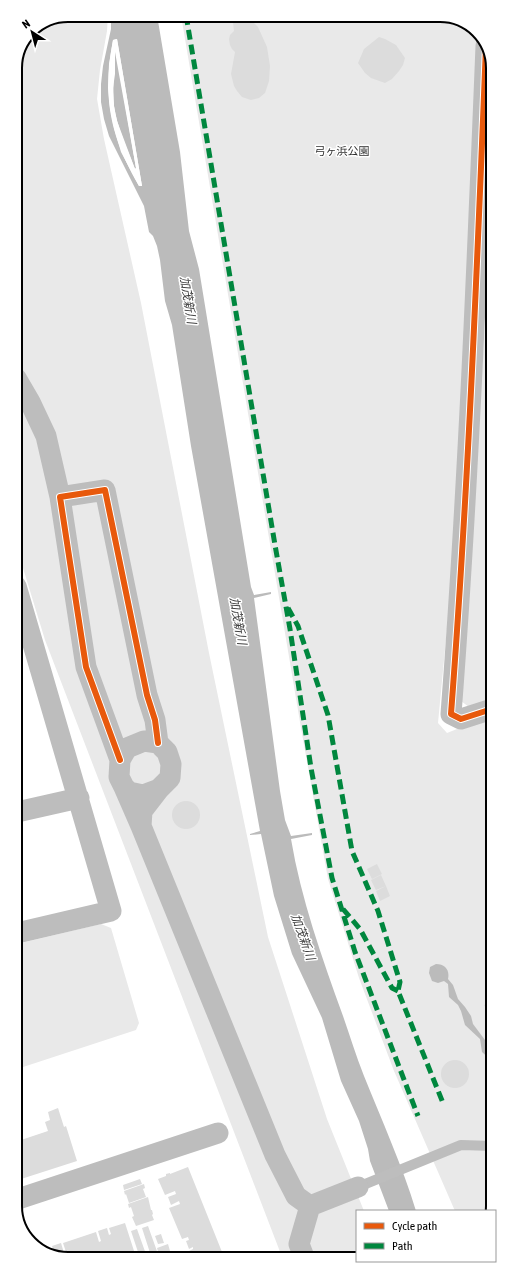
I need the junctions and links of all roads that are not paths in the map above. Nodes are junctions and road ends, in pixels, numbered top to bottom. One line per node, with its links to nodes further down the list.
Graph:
1 (485, 59): 5 (street)
2 (22, 388): 3 (street)
3 (60, 497): 6 (street); 7 (street)
4 (22, 606): 10 (street)
5 (486, 711)
6 (158, 743): 7 (street); 9 (street)
7 (120, 760): 8 (street)
8 (124, 787): 9 (street); 12 (street)
9 (159, 789): 12 (street)
10 (79, 798): 11 (street); 13 (street)
11 (22, 811)
12 (141, 826): 18 (street)
13 (22, 932)
14 (218, 1133): 17 (street)
15 (486, 1146): 16 (lane)
16 (358, 1187): 18 (street)
17 (22, 1198)
18 (310, 1206): 19 (street)
19 (302, 1252)

